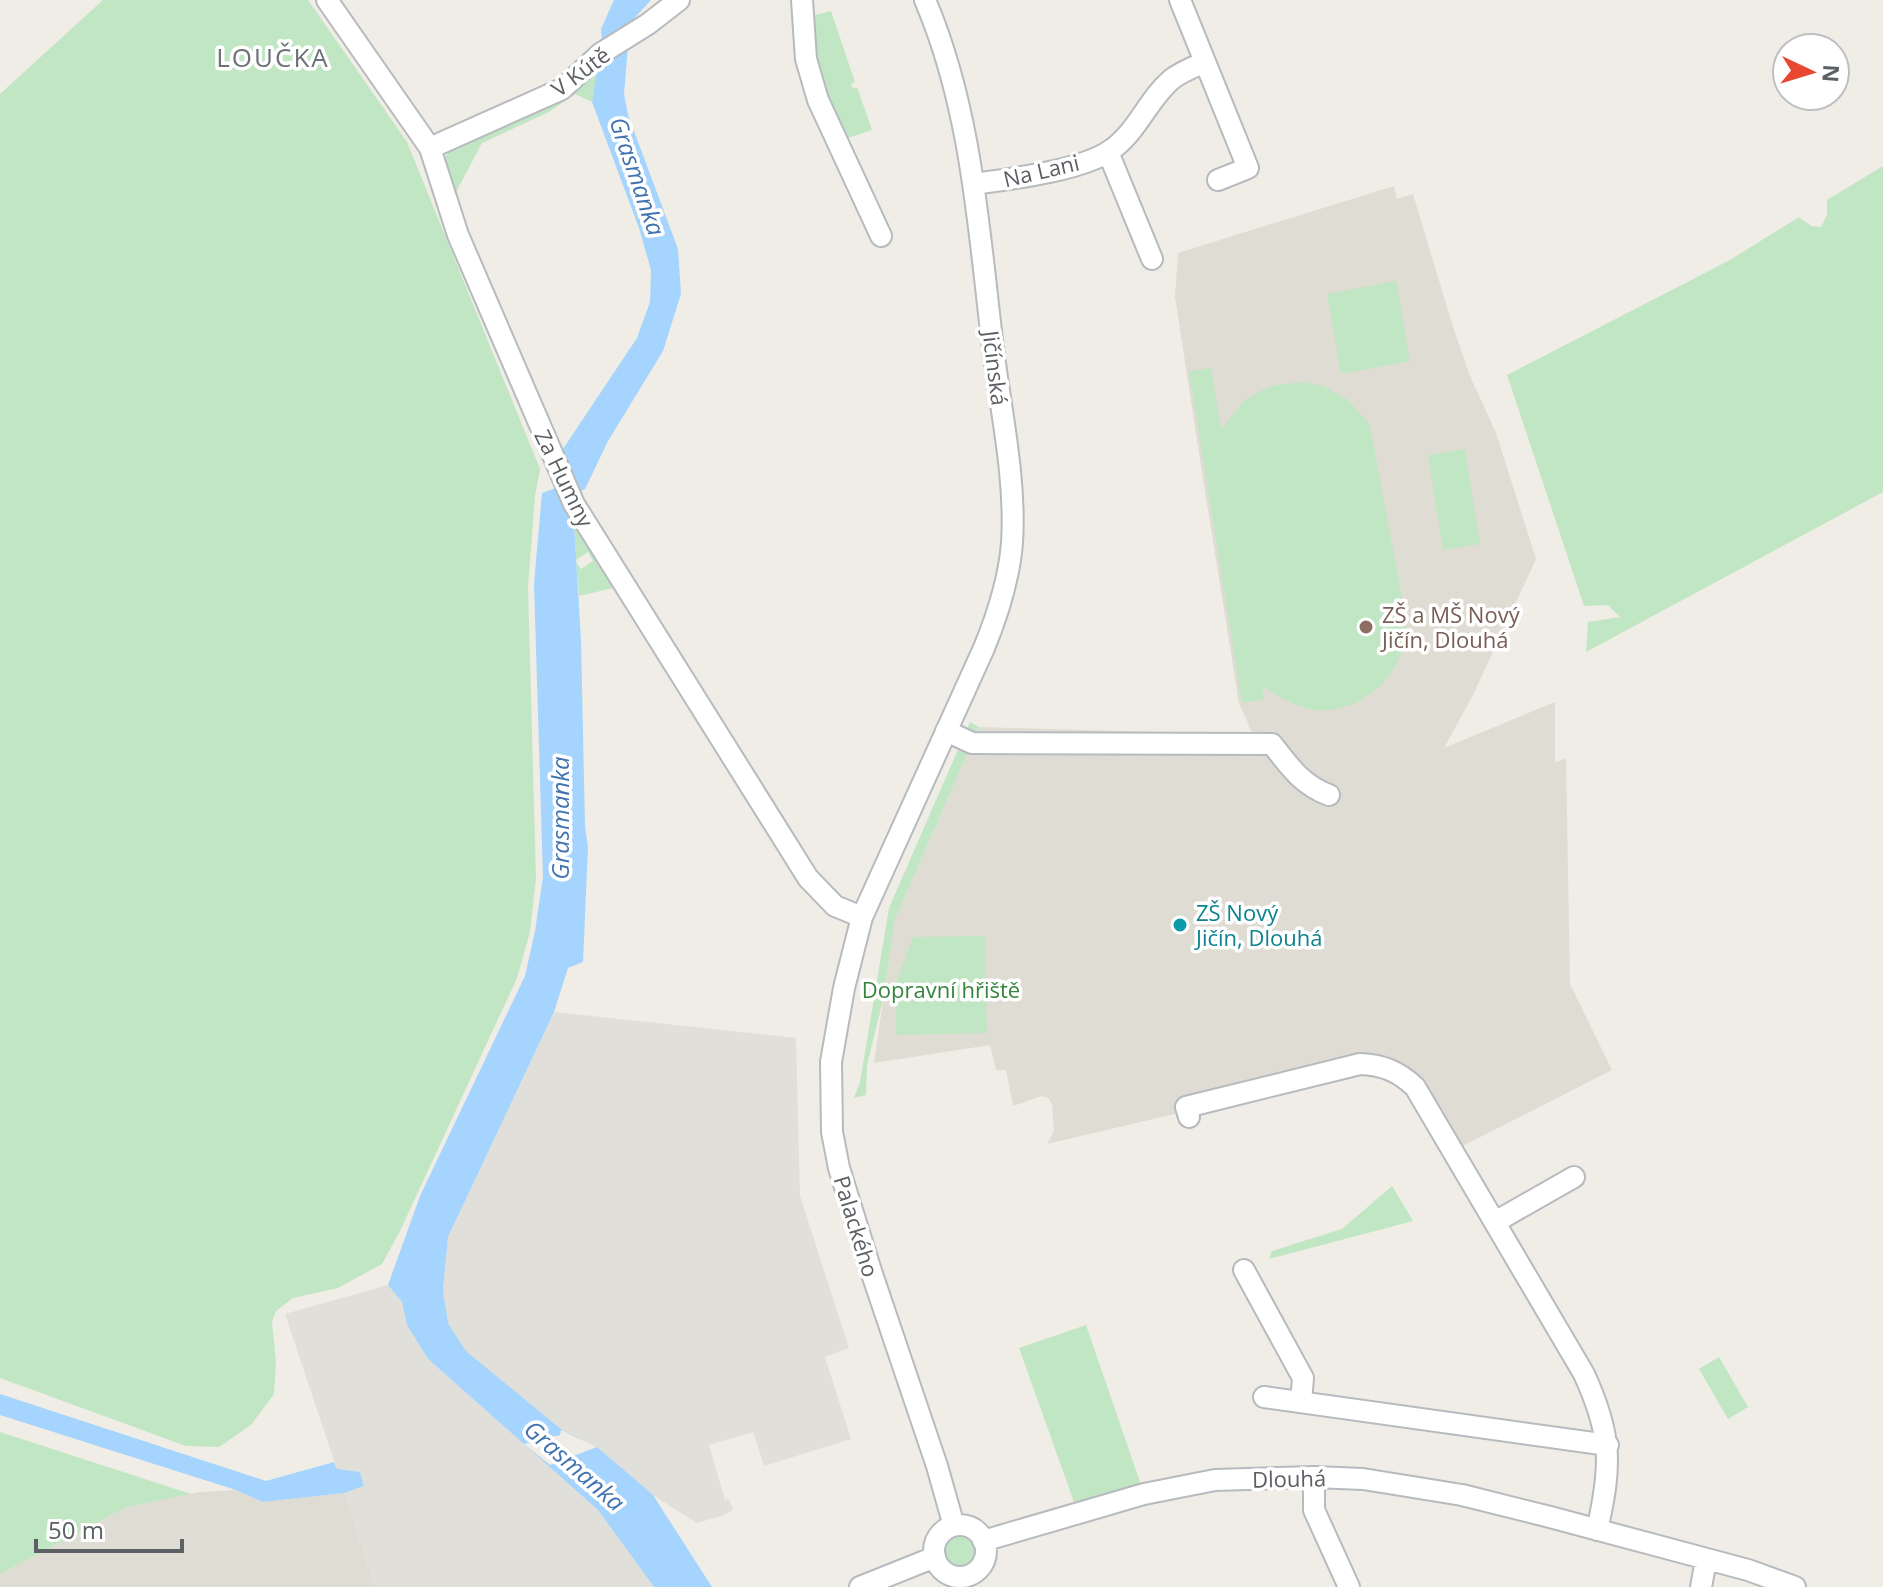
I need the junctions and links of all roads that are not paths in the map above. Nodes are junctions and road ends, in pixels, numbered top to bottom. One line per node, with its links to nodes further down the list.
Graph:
1 (327, 0): 7 (street, Za Humny)
2 (679, 0): 7 (street, V Kútě)
3 (802, 0): 11 (street)
4 (925, 0): 10 (street, Jičínská)
5 (1180, 0): 6 (street)
6 (1205, 62): 8 (street, Na Lani); 9 (street)
7 (430, 148): 15 (street, Za Humny)
8 (1108, 152): 10 (street, Na Lani); 12 (street, Na Lani)
9 (1218, 180)
10 (973, 184): 13 (street, Jičínská)
11 (881, 236)
12 (1152, 259)
13 (946, 731): 14 (street); 15 (street, Jičínská)
14 (1329, 795)
15 (862, 917): 24 (street, Palackého)
16 (1189, 1117): 18 (street)
17 (1574, 1177): 18 (street)
18 (1495, 1222): 22 (street)
19 (1244, 1270): 21 (street)
20 (1264, 1397): 21 (street)
21 (1301, 1402): 22 (street)
22 (1608, 1445): 25 (street)
23 (1314, 1477): 25 (street, Dlouhá); 26 (street, Dlouhá); 31 (street)
24 (954, 1526): 26 (street); 27 (street)
25 (1597, 1530): 28 (street, Dlouhá)
26 (983, 1541): 29 (street)
27 (935, 1557): 29 (street); 30 (street)
28 (1706, 1560): 32 (street); 33 (street, Dlouhá)
29 (974, 1581)
30 (860, 1587)
31 (1349, 1587)
32 (1701, 1587)
33 (1795, 1587)

